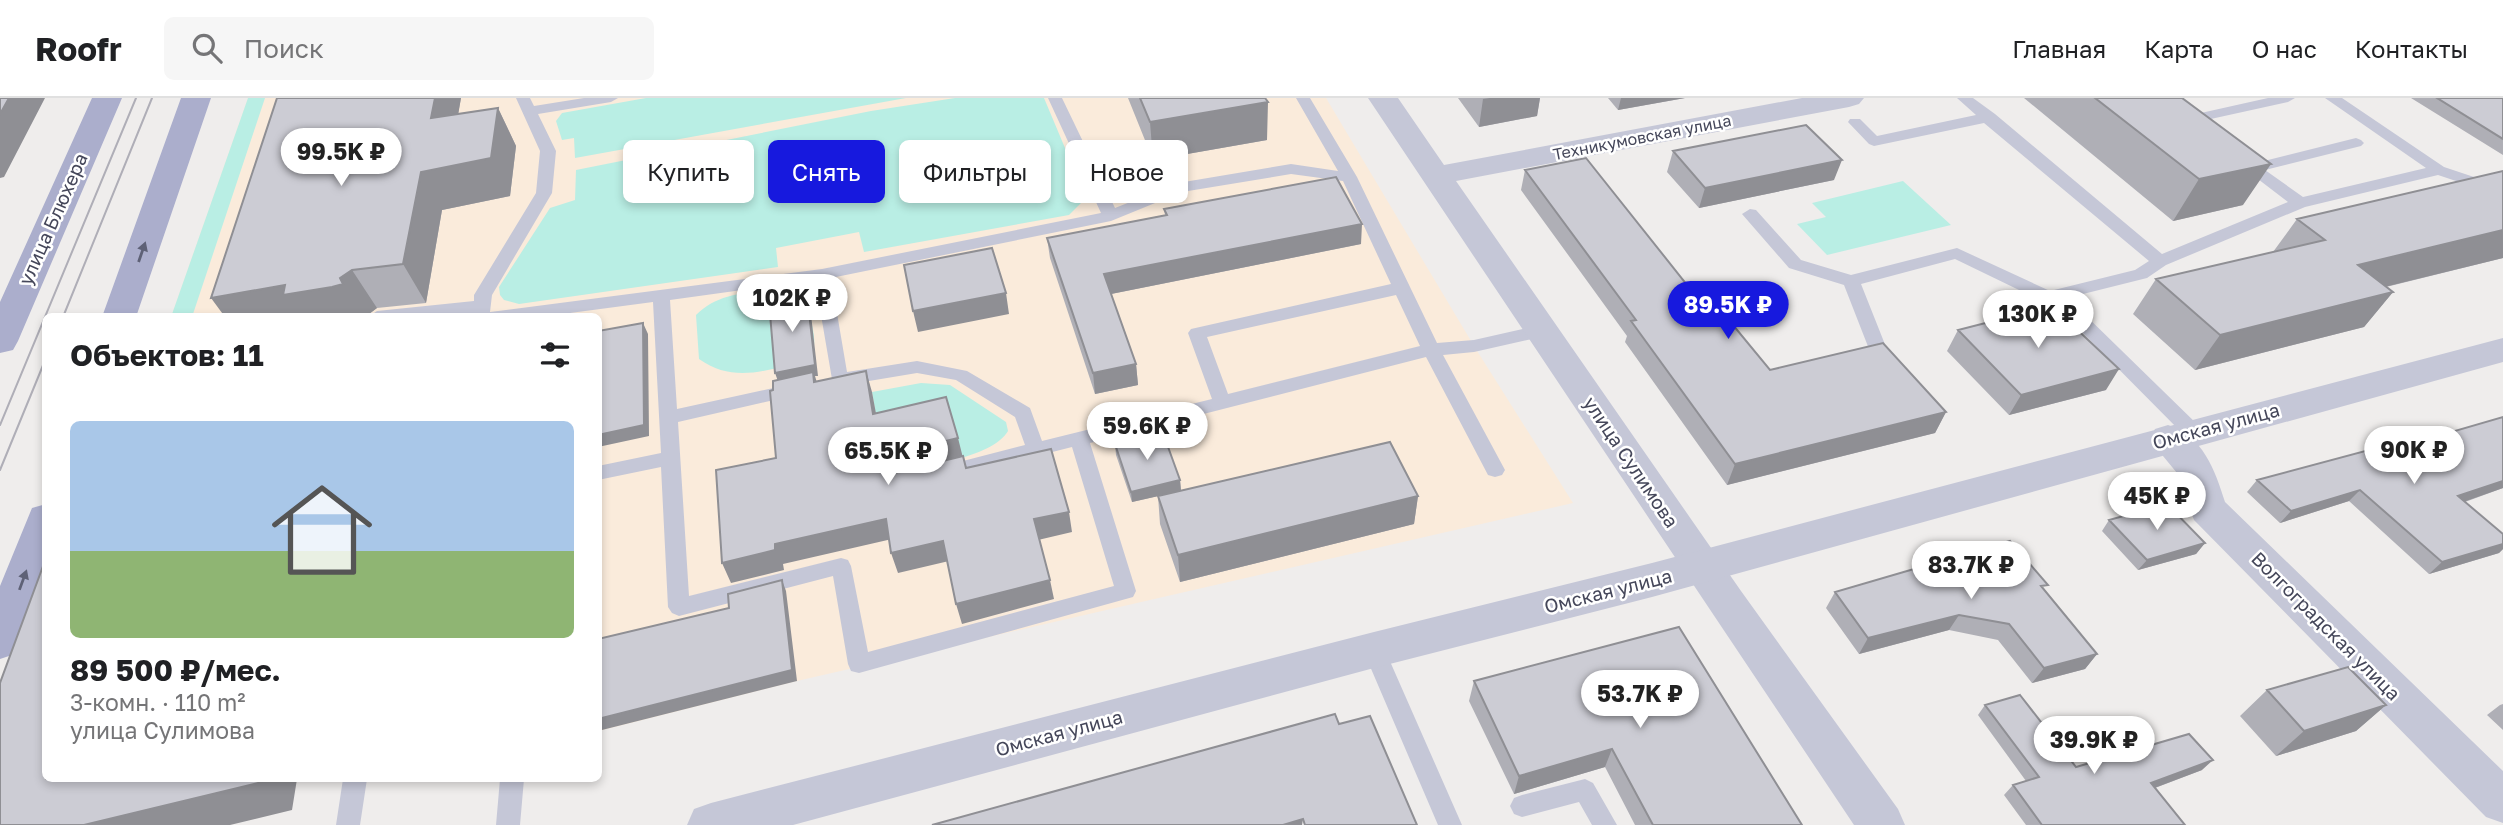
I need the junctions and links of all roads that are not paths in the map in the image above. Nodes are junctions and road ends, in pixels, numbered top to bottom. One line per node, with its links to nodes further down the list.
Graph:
1 (107, 98): 36 (main road, улица Блюхера)
2 (196, 98): 32 (main road, one-way to 2)
3 (611, 98): 11 (lane)
4 (1055, 98): 24 (lane)
5 (1303, 98): 20 (lane)
6 (1383, 98): 19 (street, улица Сулимова)
7 (1964, 98): 13 (lane)
8 (2288, 98): 14 (lane)
9 (2355, 98): 10 (lane)
10 (2334, 100): 18 (lane)
11 (526, 105): 33 (lane)
12 (1852, 110): 13 (lane); 19 (street, Техникумовская улица)
13 (1990, 117): 25 (lane)
14 (2210, 136)
15 (2356, 143): 17 (lane)
16 (2232, 152): 17 (lane)
17 (2253, 168): 22 (lane)
18 (2439, 170): 21 (lane); 22 (lane)
19 (1435, 176): 34 (street, улица Сулимова)
20 (1349, 177): 24 (lane); 28 (lane)
21 (2503, 187)
22 (2300, 203): 25 (lane)
23 (1750, 214): 27 (lane)
24 (1111, 216): 26 (lane)
25 (2160, 261): 31 (lane)
26 (822, 274): 29 (lane); 40 (lane)
27 (1851, 281): 31 (lane); 39 (lane)
28 (1401, 288): 38 (lane); 41 (lane)
29 (661, 294): 33 (lane); 42 (lane)
30 (1697, 295): 35 (lane)
31 (2048, 296): 43 (lane)
32 (120, 313)
33 (486, 313)
34 (1541, 331): 38 (lane); 51 (street, улица Сулимова)
35 (1731, 336)
36 (0, 341)
37 (2503, 350): 43 (street, Омская улица)
38 (1431, 351): 41 (lane); 47 (lane)
39 (1842, 361)
40 (826, 383): 42 (lane); 45 (lane)
41 (1222, 402): 44 (lane)
42 (667, 418): 46 (lane)
43 (2181, 436): 51 (street, Омская улица); 56 (street, Волгоградская улица)
44 (1079, 438): 45 (lane); 46 (lane)
45 (1036, 450): 49 (lane)
46 (671, 457): 48 (lane)
47 (1495, 470)
48 (602, 472)
49 (924, 478)
50 (42, 530): 52 (main road, one-way to 50)
51 (1702, 566): 53 (street, Омская улица); 63 (street, улица Сулимова)
52 (0, 641)
53 (1374, 650): 60 (street, Омская улица); 61 (lane)
54 (355, 782): 58 (lane)
55 (512, 782): 59 (lane)
56 (2503, 802)
57 (1522, 806): 62 (lane)
58 (348, 825)
59 (508, 825)
60 (711, 825)
61 (1450, 825)
62 (1605, 825)
63 (1881, 825)

